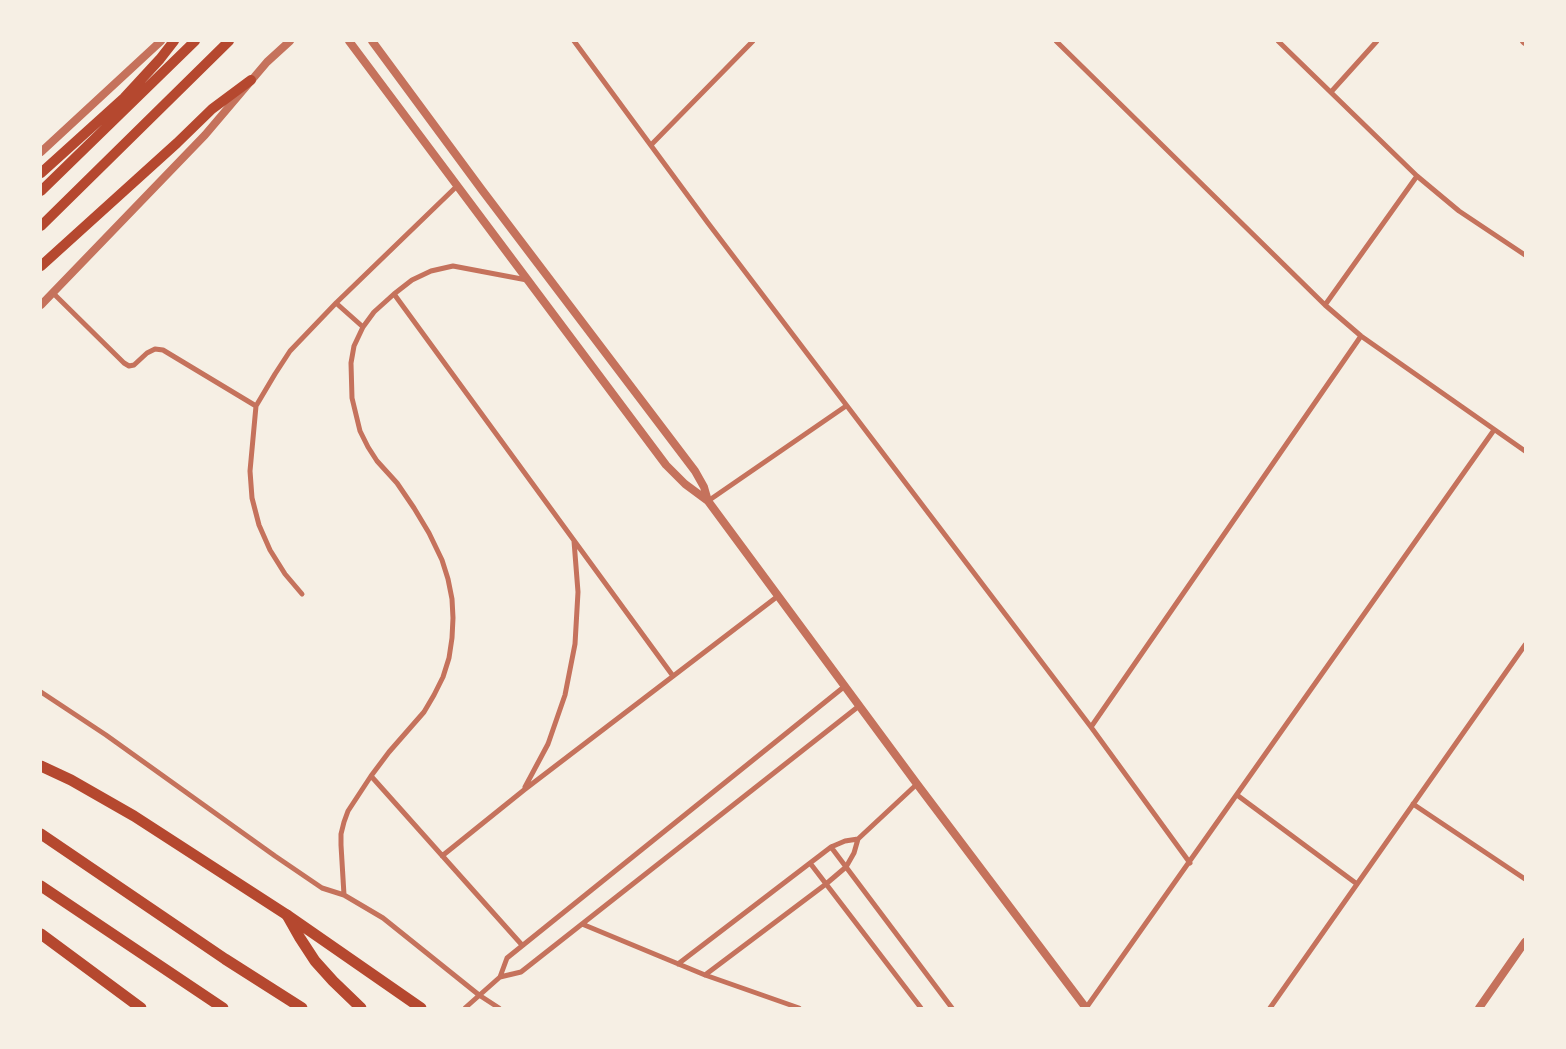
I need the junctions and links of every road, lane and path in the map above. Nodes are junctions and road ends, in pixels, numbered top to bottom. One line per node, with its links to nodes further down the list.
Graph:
1 (161, 41): 16 (street)
2 (174, 41): 17 (main road)
3 (195, 41): 20 (main road)
4 (229, 41): 21 (main road)
5 (349, 41): 19 (street)
6 (372, 41): 36 (street)
7 (574, 41): 15 (street)
8 (753, 41): 15 (street)
9 (1056, 41): 29 (street)
10 (1278, 41): 14 (street)
11 (1377, 41): 14 (street)
12 (289, 42): 13 (street)
13 (250, 80): 23 (main road); 25 (street)
14 (1331, 92): 18 (street)
15 (651, 145): 33 (street)
16 (41, 152)
17 (41, 173)
18 (1417, 176): 22 (street); 29 (street)
19 (457, 186): 24 (street); 27 (street)
20 (41, 191)
21 (41, 226)
22 (1525, 255)
23 (41, 266)
24 (527, 280): 26 (street); 36 (street)
25 (53, 293): 28 (street); 32 (street)
26 (394, 294): 30 (street); 37 (street)
27 (336, 303): 30 (street); 32 (street)
28 (41, 305)
29 (1325, 305): 31 (street)
30 (363, 327): 47 (street)
31 (1362, 336): 34 (street); 45 (street)
32 (256, 406): 38 (street)
33 (846, 406): 36 (street); 45 (street)
34 (1494, 430): 35 (street); 50 (street)
35 (1525, 451)
36 (708, 501): 39 (street)
37 (574, 540): 41 (street); 49 (street)
38 (302, 594)
39 (778, 596): 41 (street); 42 (street)
40 (1525, 645): 51 (street)
41 (673, 676): 49 (street)
42 (845, 686): 44 (street); 69 (street)
43 (41, 692): 63 (street)
44 (859, 706): 48 (street); 65 (street)
45 (1091, 728): 57 (street)
46 (41, 766): 64 (highway)
47 (371, 776): 55 (street); 63 (street)
48 (917, 784): 53 (street); 85 (street)
49 (524, 790): 55 (street)
50 (1238, 794): 57 (street); 61 (street)
51 (1413, 804): 59 (street); 61 (street)
52 (41, 834): 77 (highway)
53 (858, 839): 54 (street); 58 (street)
54 (831, 847): 56 (street); 58 (street)
55 (442, 856): 69 (street)
56 (810, 863): 60 (street); 71 (street)
57 (1190, 863): 85 (street)
58 (846, 866): 60 (street); 84 (street)
59 (1525, 879)
60 (826, 884): 72 (street); 83 (street)
61 (1357, 884): 86 (street)
62 (41, 886): 76 (highway)
63 (344, 895): 74 (street)
64 (287, 915): 78 (highway); 79 (highway)
65 (582, 924): 71 (street); 73 (street)
66 (41, 934): 70 (highway)
67 (41, 941): 70 (highway)
68 (1525, 942): 87 (street)
69 (522, 945): 73 (street)
70 (60, 948): 75 (highway)
71 (678, 964): 72 (street)
72 (705, 975): 82 (street)
73 (500, 977): 74 (street)
74 (479, 995): 80 (street); 81 (street)
75 (141, 1008)
76 (223, 1008)
77 (302, 1008)
78 (360, 1008)
79 (421, 1008)
80 (465, 1008)
81 (499, 1008)
82 (799, 1008)
83 (920, 1008)
84 (952, 1008)
85 (1086, 1008)
86 (1270, 1008)
87 (1479, 1008)

